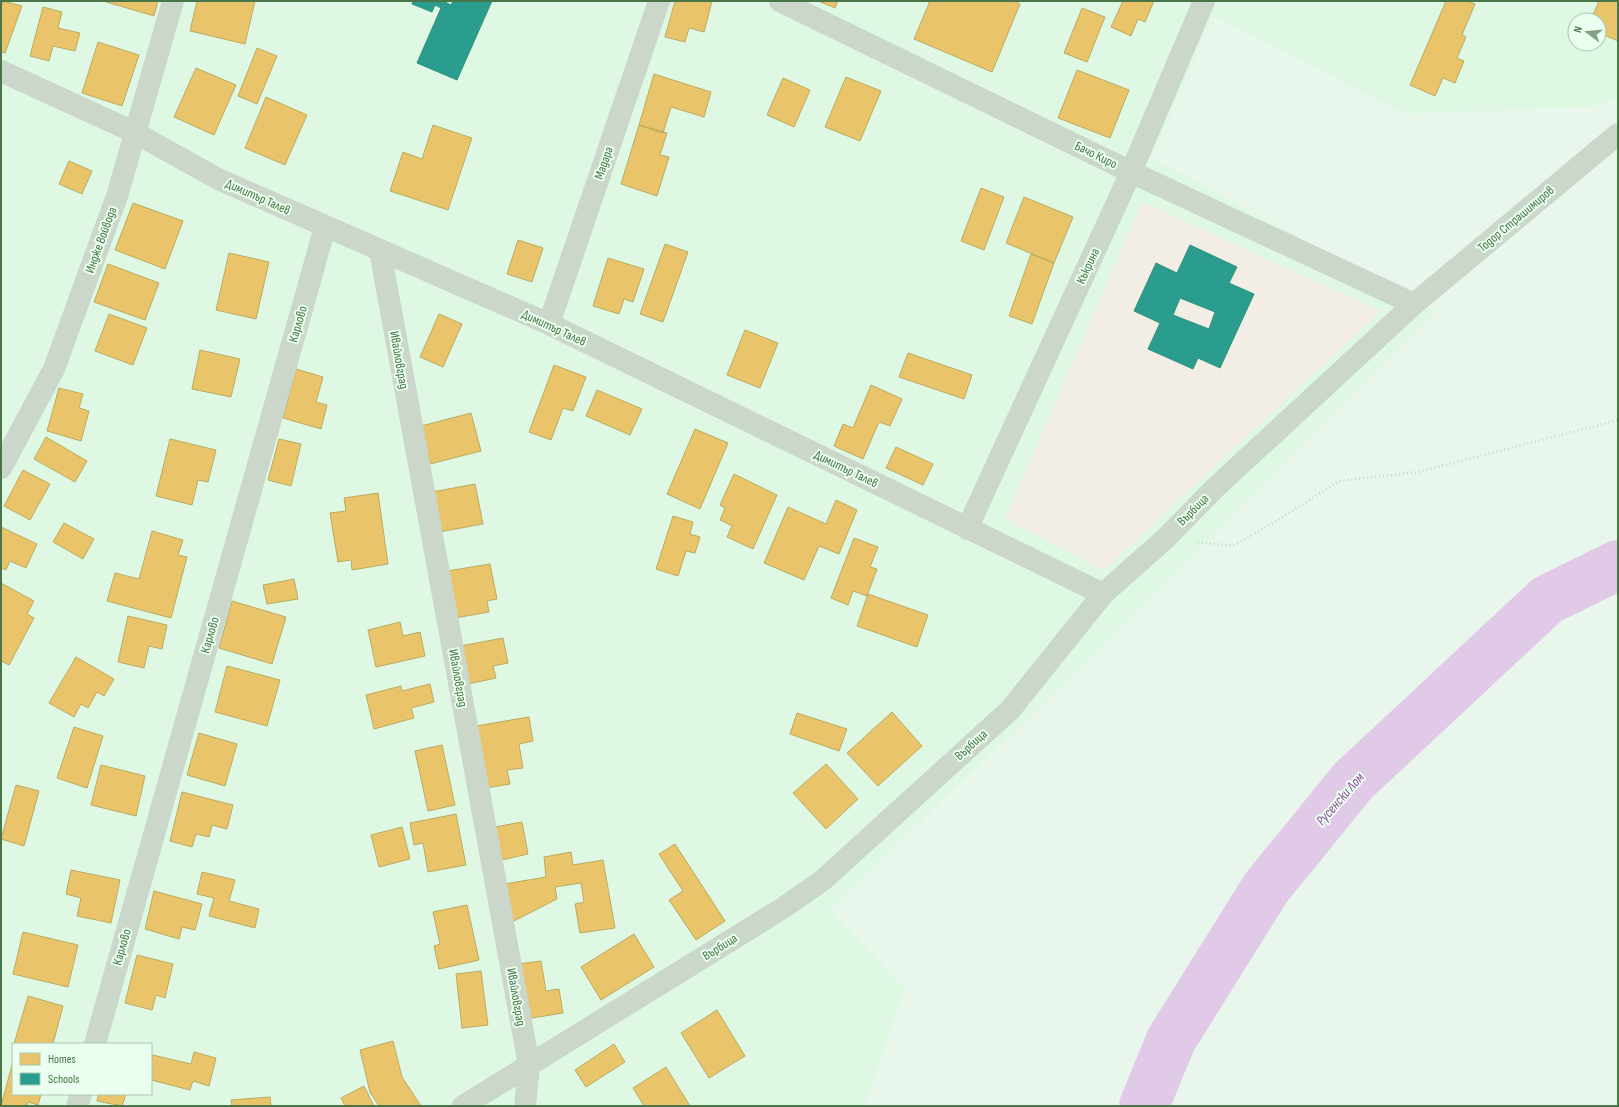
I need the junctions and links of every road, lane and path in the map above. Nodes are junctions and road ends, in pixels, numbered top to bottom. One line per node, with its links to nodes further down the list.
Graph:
1 (173, 1): 6 (street, Индже Войвода)
2 (659, 1): 12 (street, Мадара)
3 (780, 1): 8 (street, Бачо Киро)
4 (1204, 1): 8 (street, Къкрина)
5 (1, 71): 6 (street, Димитър Талев)
6 (134, 132): 9 (street, Димитър Талев); 14 (street, Индже Войвода)
7 (1618, 134): 11 (street, Тодор Страшимиров)
8 (1130, 172): 11 (street, Бачо Киро); 15 (street, Къкрина)
9 (325, 227): 10 (street, Димитър Талев); 18 (street, Карлово)
10 (380, 251): 12 (street, Димитър Талев); 19 (street, Ивайловград)
11 (1414, 304): 16 (street, Върбица)
12 (549, 324): 15 (street, Димитър Талев)
13 (1618, 420): 16 (path)
14 (1, 468)
15 (967, 529): 17 (street, Димитър Талев)
16 (1165, 539): 17 (street, Върбица)
17 (1103, 594): 19 (street, Върбица)
18 (95, 1043)
19 (529, 1065): 22 (street, Върбица); 23 (street, Ивайловград)
20 (81, 1095): 21 (street)
21 (77, 1106)
22 (462, 1106)
23 (525, 1106)

